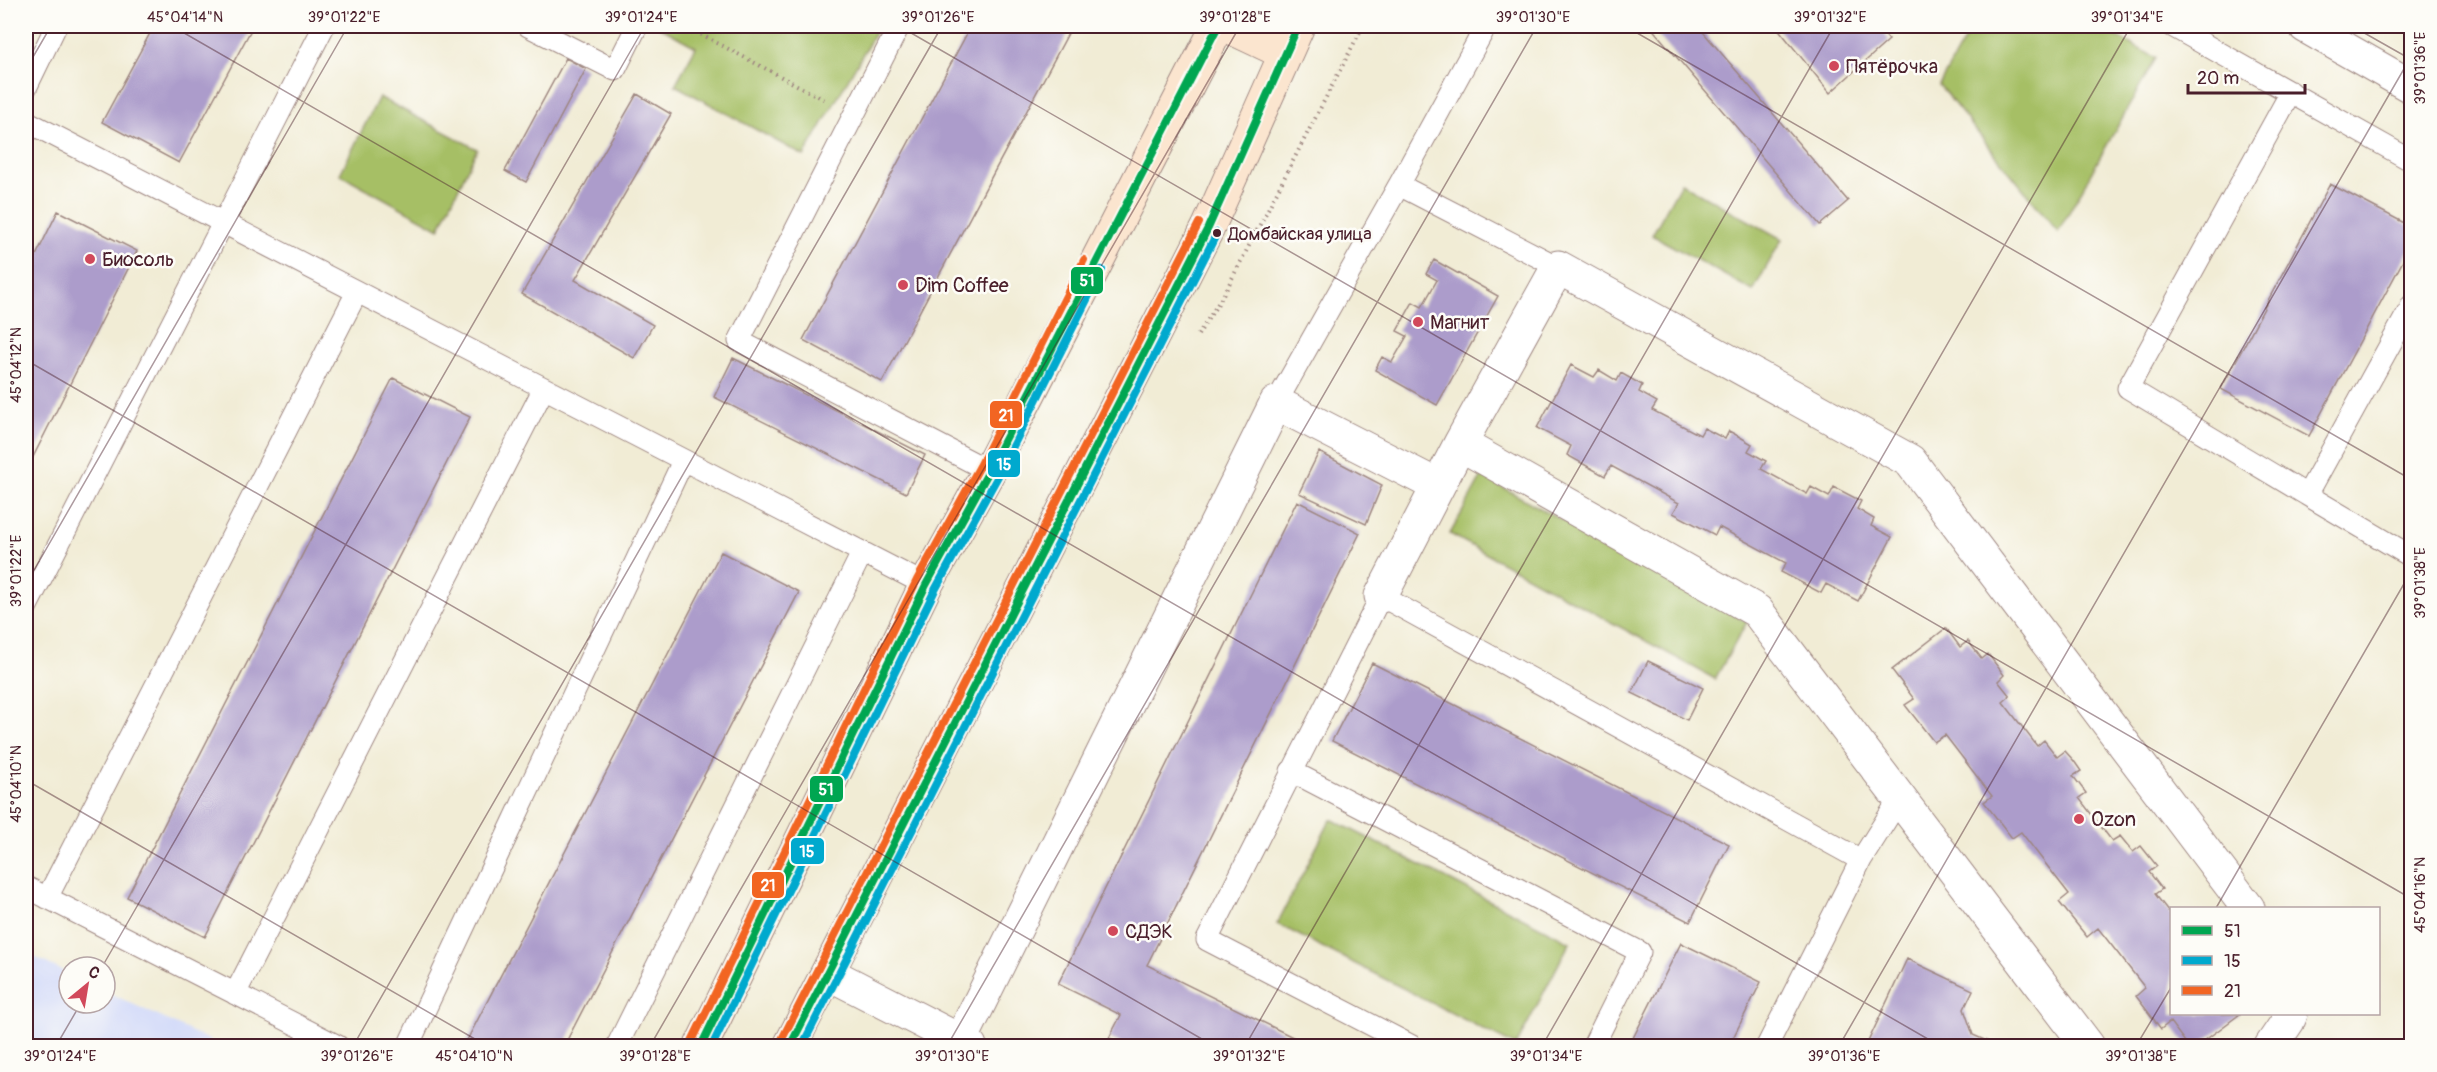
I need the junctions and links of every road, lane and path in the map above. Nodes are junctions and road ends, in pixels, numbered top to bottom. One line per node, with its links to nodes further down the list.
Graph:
1 (56, 26): 14 (lane)
2 (324, 26): 20 (lane)
3 (528, 26): 4 (lane)
4 (637, 26)
5 (685, 26): 16 (path)
6 (899, 26): 16 (lane)
7 (1218, 26): 28 (street)
8 (1228, 26): 12 (street)
9 (1486, 26): 19 (lane)
10 (2172, 26): 15 (lane)
11 (2305, 26): 13 (street)
12 (1292, 39): 42 (street)
13 (2412, 87)
14 (26, 88)
15 (2291, 92): 18 (lane); 30 (lane)
16 (853, 115): 28 (lane)
17 (26, 121): 20 (lane)
18 (2412, 161)
19 (1399, 185): 21 (lane); 25 (lane)
20 (222, 223): 22 (lane); 35 (lane)
21 (1558, 267): 26 (street); 41 (street)
22 (357, 292): 24 (lane); 40 (lane)
23 (2412, 305): 30 (lane)
24 (544, 388): 27 (lane); 43 (lane)
25 (1276, 403): 29 (street); 45 (street)
26 (1460, 444): 29 (street); 37 (street)
27 (683, 460): 31 (lane); 47 (lane)
28 (989, 471): 33 (street)
29 (1438, 486): 34 (street)
30 (2307, 495): 32 (lane)
31 (862, 553): 33 (lane); 48 (lane)
32 (2412, 557)
33 (926, 585): 49 (street)
34 (1381, 596): 36 (lane); 38 (lane)
35 (26, 608)
36 (1291, 771): 51 (lane); 52 (lane)
37 (1900, 798): 38 (lane); 54 (street)
38 (1861, 860): 53 (lane)
39 (26, 887): 40 (lane)
40 (47, 898): 43 (lane)
41 (2246, 907)
42 (828, 973): 45 (street); 50 (street)
43 (235, 994): 46 (lane)
44 (2291, 1015): 55 (street)
45 (963, 1045)
46 (338, 1047)
47 (408, 1047)
48 (617, 1047)
49 (701, 1047)
50 (790, 1047)
51 (1412, 1047)
52 (1593, 1047)
53 (1767, 1047)
54 (2088, 1047)
55 (2271, 1047)

